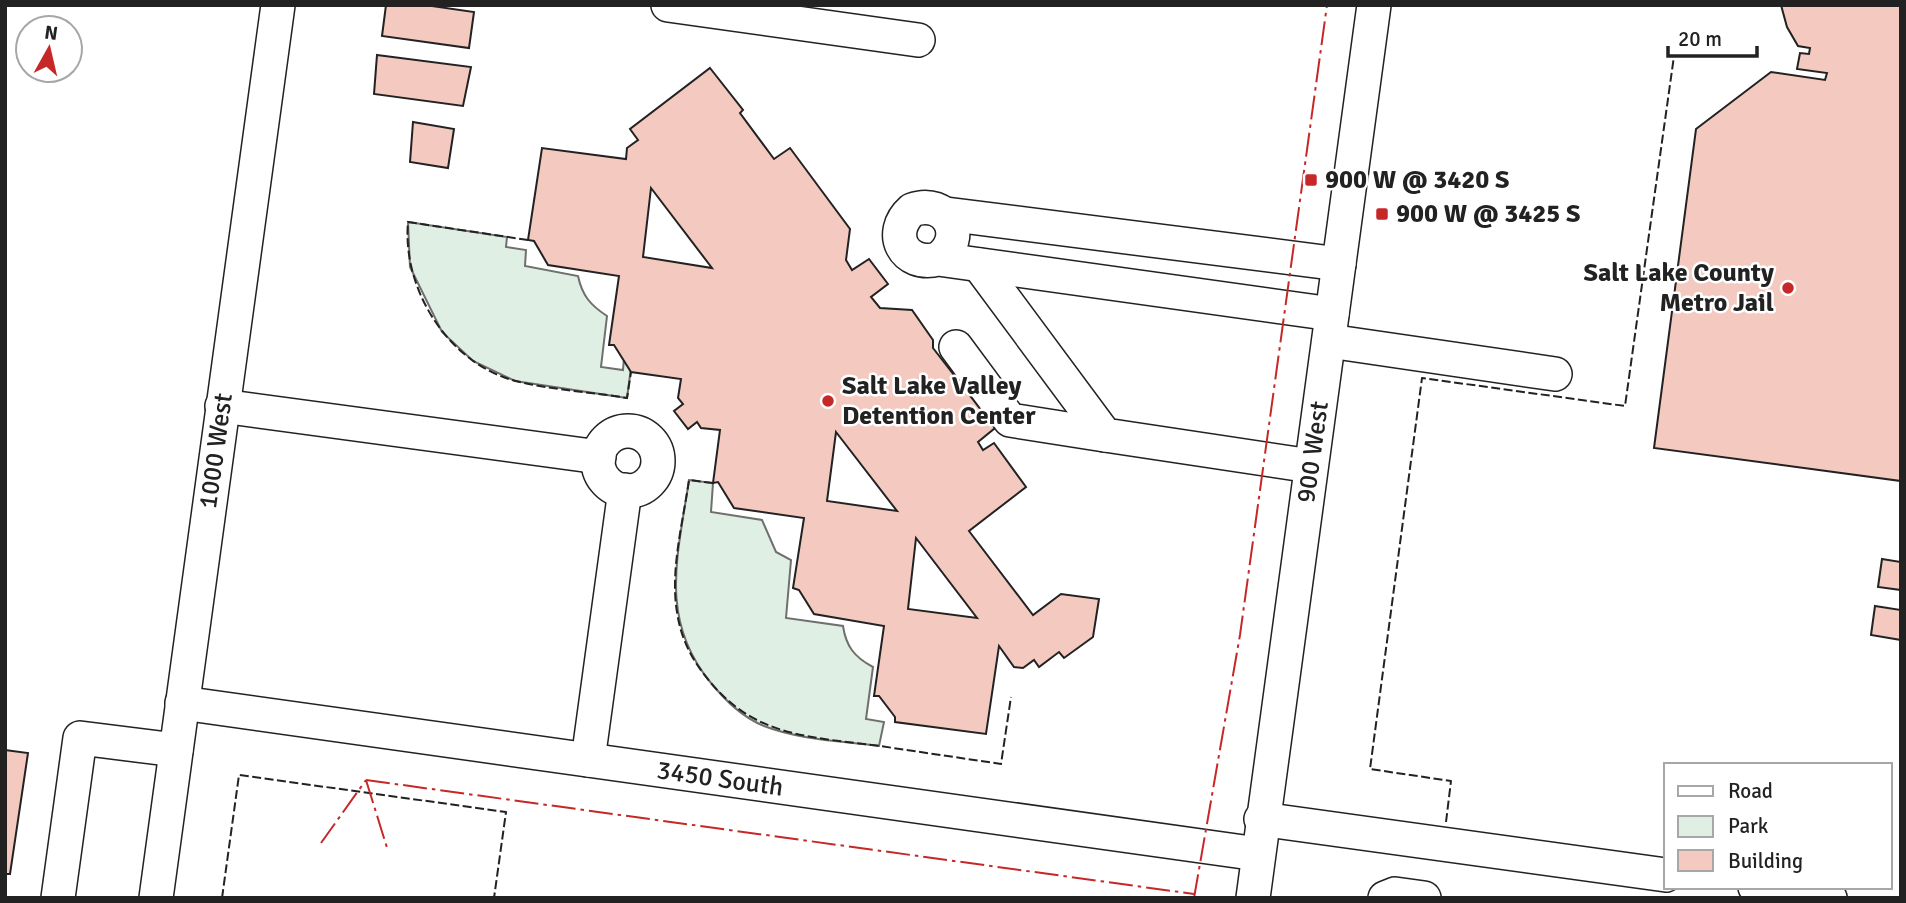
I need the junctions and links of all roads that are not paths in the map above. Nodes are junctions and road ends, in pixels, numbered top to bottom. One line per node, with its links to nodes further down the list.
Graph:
1 (278, 5): 14 (street, 1000 West)
2 (668, 5): 4 (street)
3 (1374, 5): 8 (street, 900 West)
4 (918, 40)
5 (946, 214): 6 (street); 7 (street); 7 (street)
6 (1097, 235): 8 (street); 10 (street)
7 (938, 259): 9 (street)
8 (1339, 264): 11 (street, 900 West)
9 (979, 265): 10 (street); 15 (street)
10 (1091, 280): 11 (street)
11 (1330, 328): 13 (street); 17 (street, 900 West)
12 (956, 347): 15 (street)
13 (1555, 374)
14 (222, 406): 16 (street); 19 (street, 1000 West)
15 (1105, 435): 17 (street)
16 (599, 457): 18 (street); 18 (street)
17 (1311, 466): 22 (street, 900 West)
18 (625, 490): 21 (street)
19 (182, 703): 20 (street, 1000 West); 21 (street, 3450 South)
20 (176, 750): 26 (street); 27 (street, 1000 West)
21 (588, 760): 23 (street, 3450 South)
22 (1261, 819): 23 (street, 900 West); 24 (street)
23 (1258, 854): 28 (street, 900 West)
24 (1664, 875)
25 (1769, 889): 31 (street)
26 (58, 898)
27 (156, 898)
28 (1253, 898)
29 (1385, 898): 30 (street)
30 (1424, 898)
31 (1830, 898)

